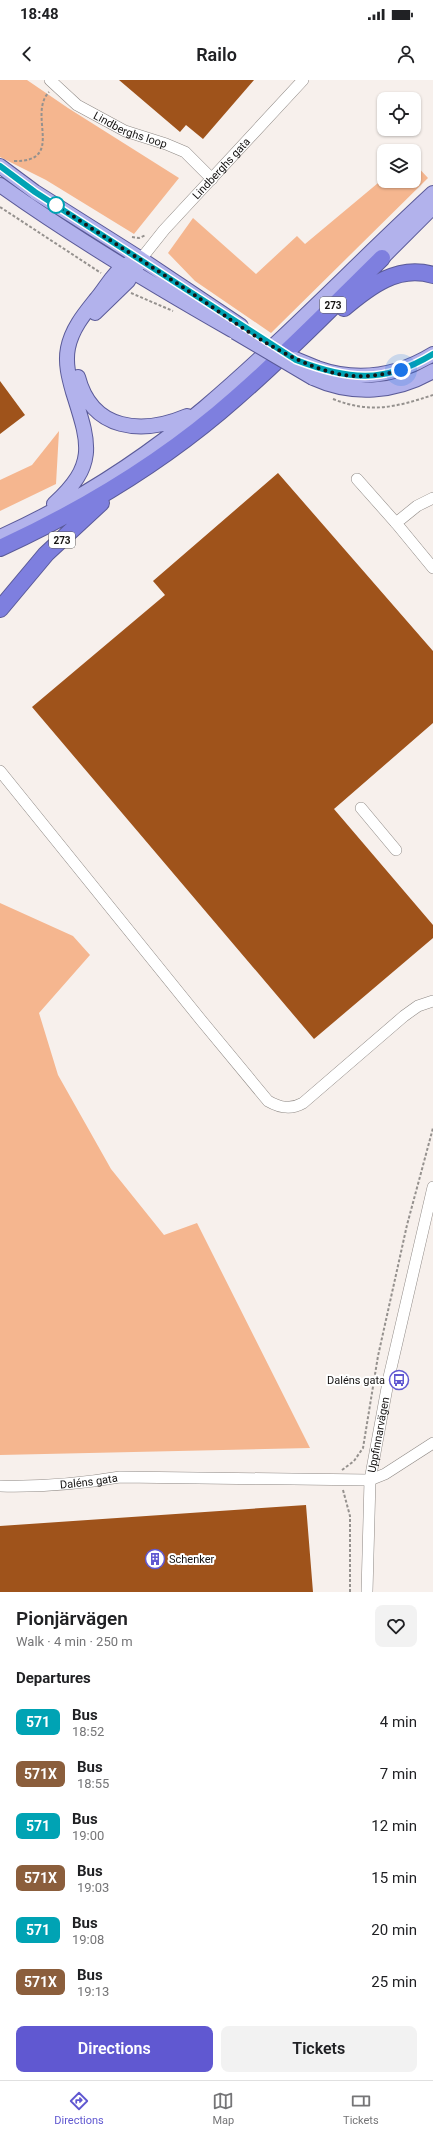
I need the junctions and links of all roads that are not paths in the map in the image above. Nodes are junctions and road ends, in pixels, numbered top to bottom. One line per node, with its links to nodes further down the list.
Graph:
1 (303, 80): 4 (street, Lindberghs gata)
2 (53, 83): 4 (street, Lindberghs loop)
3 (1, 167): 9 (main road)
4 (212, 179): 9 (street, Lindberghs gata)
5 (0, 185): 10 (main road)
6 (433, 193): 17 (main road, 273)
7 (433, 207): 8 (main road, 273)
8 (382, 258): 13 (highway, 273)
9 (141, 259): 10 (main road, 273); 12 (main road)
10 (129, 270): 12 (main road); 17 (main road, 273); 21 (main road)
11 (433, 275): 13 (highway)
12 (238, 329): 16 (main road, bridge)
13 (284, 352): 18 (highway, 273)
14 (433, 354): 16 (main road)
15 (433, 371): 16 (main road)
16 (315, 373)
17 (203, 408): 21 (main road, 273)
18 (131, 478): 24 (highway); 26 (highway, 273)
19 (357, 479): 22 (street)
20 (433, 498): 22 (street)
21 (40, 518): 23 (main road, 273)
22 (396, 523): 25 (street)
23 (0, 537)
24 (0, 548)
25 (433, 568)
26 (0, 609)
27 (0, 771): 30 (street)
28 (361, 808): 29 (street)
29 (396, 850)
30 (433, 1001)
31 (433, 1187): 33 (street, Uppfinnarvägen)
32 (433, 1443): 33 (street)
33 (370, 1480): 34 (street, Daléns gata); 35 (street, Uppfinnarvägen)
34 (0, 1486)
35 (367, 1592)

